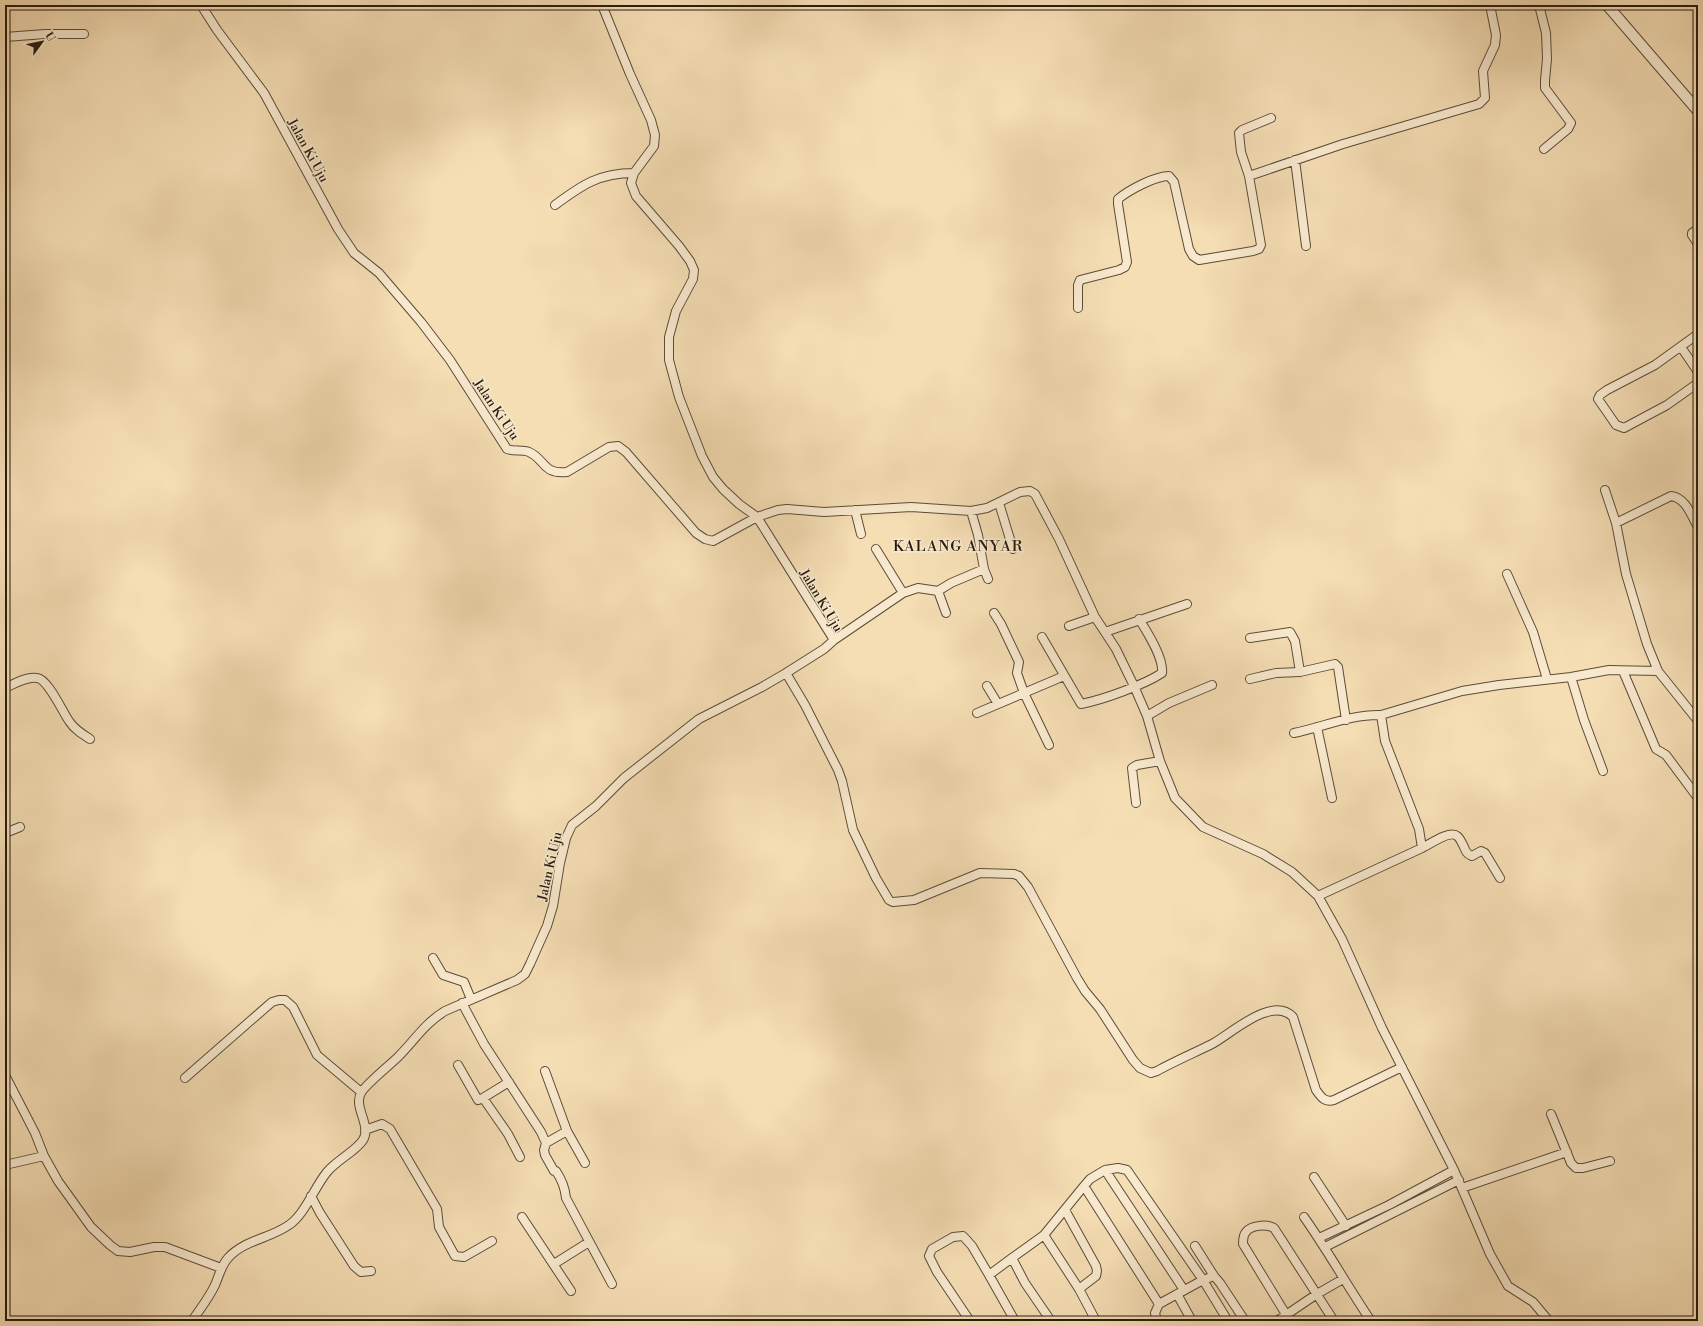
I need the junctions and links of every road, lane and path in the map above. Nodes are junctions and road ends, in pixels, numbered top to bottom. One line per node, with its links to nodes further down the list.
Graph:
1 (201, 5): 27 (street, Jalan Ki Uju)
2 (602, 5): 12 (street)
3 (1490, 5): 11 (street)
4 (1539, 5): 10 (street)
5 (1607, 5): 8 (street)
6 (84, 34): 7 (street)
7 (5, 37)
8 (1698, 111)
9 (1271, 118): 13 (street)
10 (1544, 149)
11 (1295, 160): 13 (street); 17 (street)
12 (634, 173): 14 (street); 27 (street)
13 (1249, 176): 18 (street)
14 (555, 205)
15 (1698, 229): 16 (street)
16 (1698, 244)
17 (1306, 246)
18 (1078, 308)
19 (1698, 334): 20 (street)
20 (1681, 347): 21 (street); 22 (street)
21 (1698, 372)
22 (1698, 383)
23 (1605, 490): 28 (street)
24 (999, 503): 26 (street); 31 (street); 41 (street)
25 (855, 510): 26 (street); 27 (street); 30 (street)
26 (971, 511): 33 (street)
27 (757, 517): 47 (street, Jalan Ki Uju)
28 (1616, 523): 29 (street); 49 (street)
29 (1698, 527)
30 (860, 534)
31 (1013, 549)
32 (876, 550): 37 (street)
33 (984, 569): 35 (street); 36 (street)
34 (1507, 574): 55 (street)
35 (988, 579)
36 (938, 591): 37 (street); 39 (street)
37 (903, 593): 47 (street)
38 (1187, 604): 42 (street)
39 (946, 613)
40 (994, 613): 60 (street)
41 (1095, 617): 43 (street); 44 (street)
42 (1139, 619): 44 (street); 58 (street)
43 (1070, 626)
44 (1105, 632): 58 (street)
45 (1042, 637): 52 (street)
46 (1250, 638): 50 (street)
47 (834, 640): 51 (street, Jalan Ki Uju)
48 (1623, 671): 49 (street); 53 (street); 74 (street)
49 (1658, 671): 66 (street)
50 (1300, 672): 54 (street); 65 (street)
51 (786, 673): 82 (street, Jalan Ki Uju); 85 (street)
52 (1064, 676): 58 (street); 60 (street)
53 (1571, 677): 55 (street); 72 (street)
54 (1250, 678)
55 (1547, 679): 63 (street)
56 (1212, 685): 64 (street)
57 (987, 686): 61 (street)
58 (1134, 686): 64 (street)
59 (5, 688): 69 (street)
60 (1024, 693): 61 (street); 70 (street)
61 (998, 704): 62 (street)
62 (976, 713)
63 (1381, 715): 65 (street); 78 (street)
64 (1147, 716): 71 (street)
65 (1346, 720): 67 (street)
66 (1698, 721)
67 (1317, 727): 68 (street); 73 (street)
68 (1294, 733)
69 (90, 739)
70 (1049, 745)
71 (1160, 761): 75 (street); 80 (street)
72 (1603, 771)
73 (1332, 798)
74 (1698, 798)
75 (1136, 803)
76 (20, 827): 77 (street)
77 (5, 833)
78 (1422, 848): 79 (street); 80 (street)
79 (1500, 878)
80 (1318, 896): 85 (street)
81 (433, 958): 82 (street)
82 (472, 999): 83 (street, Jalan Ki Uju)
83 (462, 1003): 89 (street); 90 (street, Jalan Ki Uju)
84 (458, 1065): 91 (street)
85 (1402, 1067): 103 (street)
86 (545, 1071): 94 (street)
87 (5, 1075): 97 (street)
88 (185, 1078): 90 (street)
89 (509, 1082): 91 (street); 95 (street)
90 (361, 1092): 93 (street)
91 (482, 1098): 98 (street)
92 (1551, 1114): 96 (street)
93 (365, 1130): 108 (street); 115 (street)
94 (567, 1131): 95 (street); 100 (street)
95 (546, 1143): 116 (street)
96 (1566, 1152): 99 (street); 107 (street)
97 (44, 1156): 101 (street); 121 (street)
98 (520, 1157)
99 (1610, 1161)
100 (585, 1163)
101 (5, 1165)
102 (1105, 1170): 106 (street); 126 (street); 130 (street)
103 (1454, 1170): 105 (street); 112 (street)
104 (1314, 1177): 112 (street)
105 (1459, 1180): 107 (street); 118 (street)
106 (1084, 1186): 109 (street); 132 (street)
107 (1462, 1188): 146 (street)
108 (311, 1196): 121 (street); 122 (street)
109 (1065, 1210): 113 (street); 128 (street)
110 (522, 1216): 120 (street)
111 (1304, 1217): 114 (street)
112 (1346, 1226): 114 (street)
113 (1044, 1235): 119 (street); 128 (street)
114 (1319, 1238): 118 (street)
115 (492, 1240)
116 (589, 1242): 120 (street); 127 (street)
117 (1195, 1246): 124 (street)
118 (1325, 1247): 125 (street)
119 (1012, 1258): 123 (street); 137 (street)
120 (554, 1264): 129 (street)
121 (221, 1268): 135 (street)
122 (372, 1271)
123 (989, 1275): 134 (street); 136 (street)
124 (1214, 1276): 126 (street); 142 (street)
125 (1343, 1279): 131 (street); 145 (street)
126 (1203, 1280): 130 (street); 141 (street)
127 (612, 1284)
128 (1079, 1289): 138 (street)
129 (571, 1291)
130 (1180, 1292): 132 (street); 140 (street)
131 (1317, 1294): 133 (street); 133 (street); 144 (street)
132 (1159, 1304): 139 (street)
133 (1288, 1318): 143 (street)
134 (1014, 1320)
135 (192, 1321)
136 (970, 1321)
137 (1051, 1321)
138 (1096, 1321)
139 (1157, 1321)
140 (1192, 1321)
141 (1228, 1321)
142 (1245, 1321)
143 (1277, 1321)
144 (1334, 1321)
145 (1370, 1321)
146 (1550, 1321)

